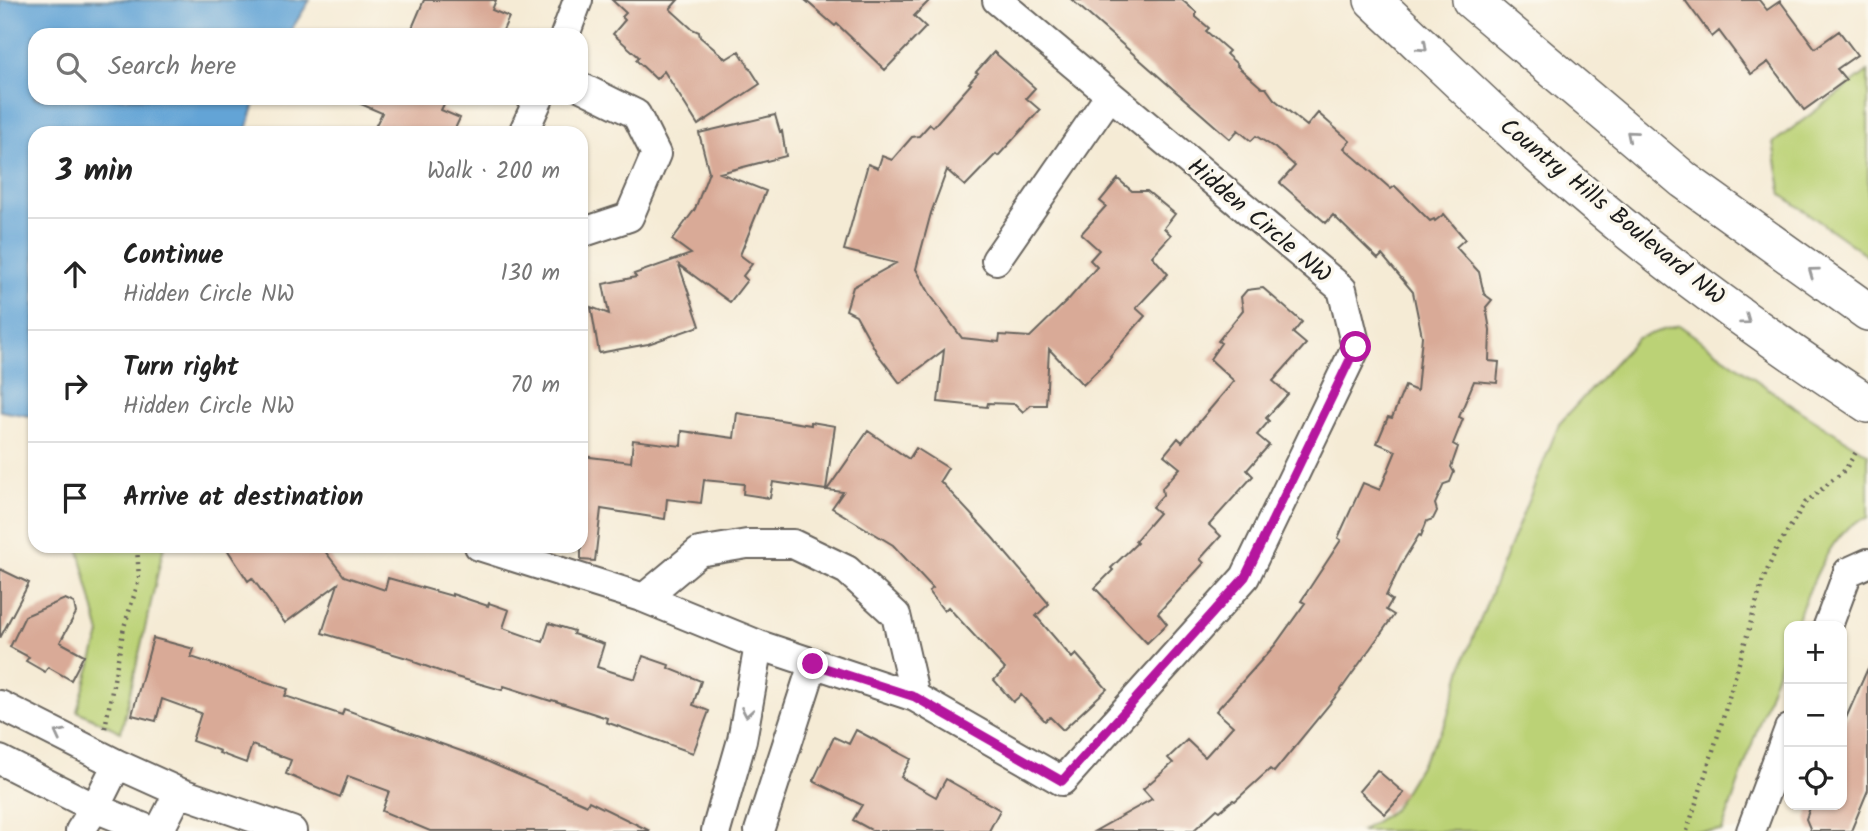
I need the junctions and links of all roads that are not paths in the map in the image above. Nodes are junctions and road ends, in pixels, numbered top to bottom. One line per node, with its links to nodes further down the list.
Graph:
1 (579, 0): 5 (street)
2 (997, 0): 7 (street, Hidden Circle NW)
3 (1373, 0): 13 (main road, Country Hills Boulevard NW, one-way to 13)
4 (1471, 0): 12 (main road, one-way to 4)
5 (568, 28)
6 (588, 90): 10 (street)
7 (1110, 95): 11 (street); 20 (street, Hidden Circle NW)
8 (536, 105): 9 (street)
9 (526, 126)
10 (588, 231)
11 (996, 260)
12 (1868, 312)
13 (1868, 404)
14 (501, 553): 16 (street, Hidden Circle NW)
15 (1868, 563): 17 (street)
16 (644, 598): 18 (street, Hidden Circle NW); 20 (street)
17 (1830, 621)
18 (759, 645): 19 (street, Hidden Circle NW); 31 (street, one-way to 31)
19 (813, 664): 20 (street, Hidden Circle NW); 32 (street)
20 (915, 697)
21 (0, 705): 24 (street, one-way to 21)
22 (1784, 742): 33 (street)
23 (0, 760): 26 (street)
24 (117, 764): 25 (street); 26 (street)
25 (179, 792): 29 (street); 30 (street)
26 (95, 808): 27 (street); 28 (street)
27 (80, 831)
28 (152, 831)
29 (159, 831)
30 (292, 831)
31 (716, 831)
32 (759, 831)
33 (1751, 831)

